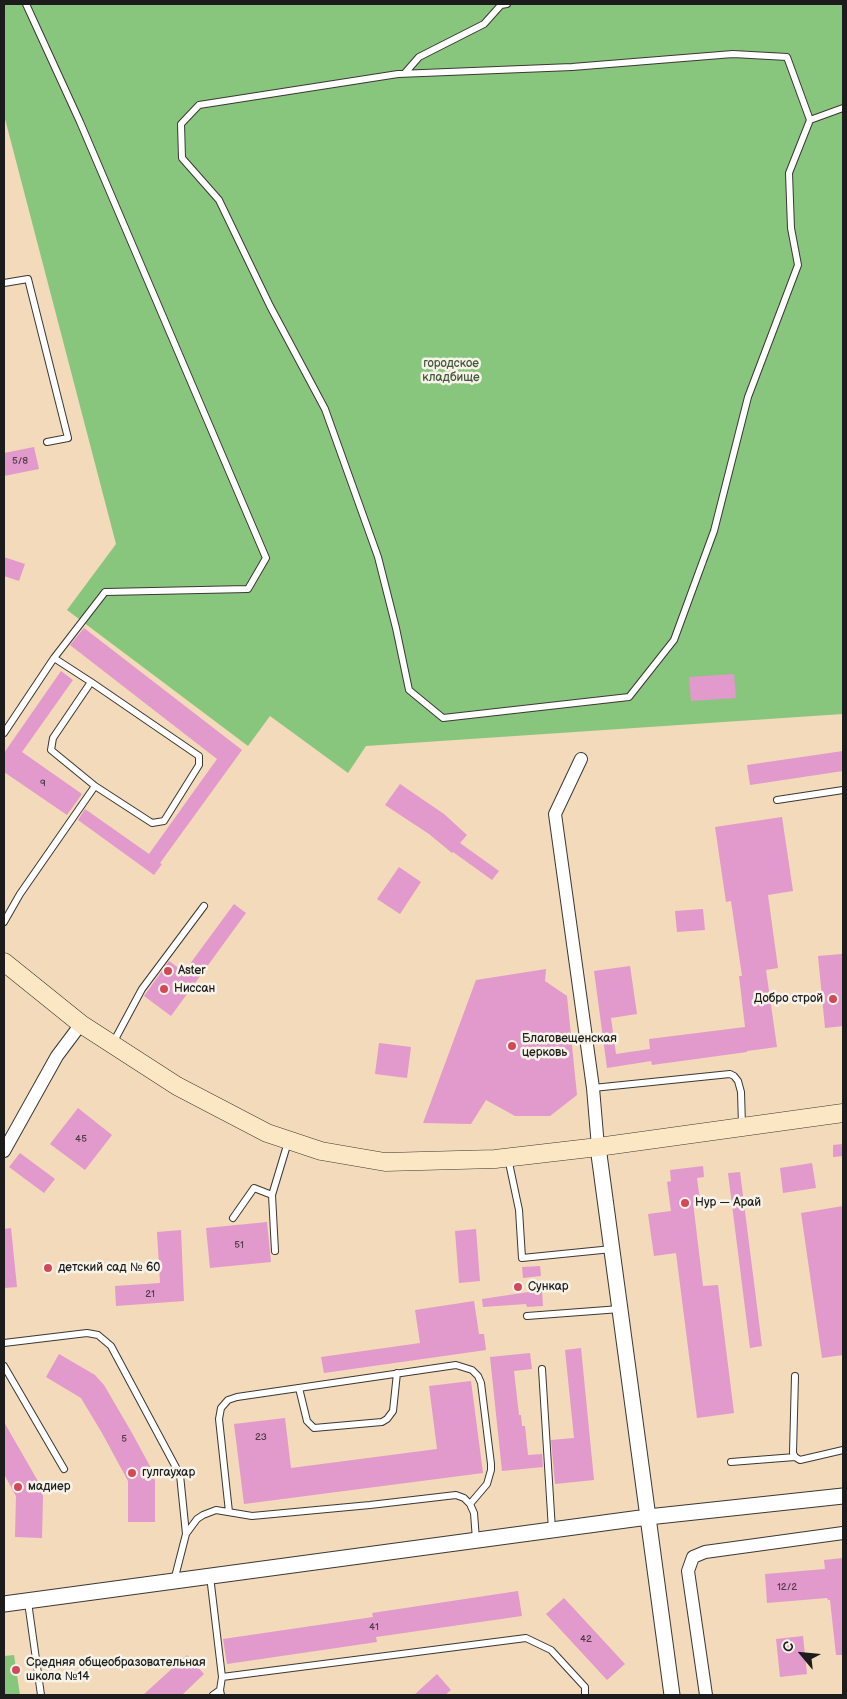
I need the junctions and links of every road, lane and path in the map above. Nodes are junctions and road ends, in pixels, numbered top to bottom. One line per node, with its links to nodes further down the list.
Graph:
1 (26, 4): 8 (lane)
2 (507, 4): 3 (lane)
3 (405, 74): 5 (lane); 5 (lane)
4 (843, 108): 5 (lane)
5 (810, 120)
6 (4, 283): 7 (lane)
7 (47, 442)
8 (54, 658): 9 (lane); 10 (lane)
9 (91, 682): 12 (lane); 12 (lane)
10 (4, 733)
11 (581, 759): 20 (street)
12 (95, 786): 16 (lane)
13 (843, 790): 14 (lane)
14 (777, 800)
15 (204, 906): 19 (lane)
16 (4, 922)
17 (4, 962): 18 (main road)
18 (81, 1024): 19 (main road); 25 (street)
19 (113, 1044): 23 (main road)
20 (593, 1088): 22 (lane); 24 (street)
21 (843, 1113): 22 (main road)
22 (742, 1126): 24 (main road)
23 (289, 1140): 26 (main road); 27 (lane)
24 (598, 1147): 26 (main road); 29 (street)
25 (4, 1151)
26 (508, 1157): 29 (lane)
27 (272, 1195): 28 (lane); 30 (lane)
28 (232, 1218)
29 (613, 1249): 31 (street)
30 (275, 1251)
31 (621, 1309): 32 (lane); 46 (street)
32 (526, 1316)
33 (4, 1343): 49 (lane)
34 (4, 1366): 42 (lane)
35 (542, 1369): 47 (lane)
36 (397, 1373): 38 (lane); 38 (lane); 44 (lane)
37 (795, 1376): 40 (lane)
38 (299, 1388): 45 (lane)
39 (843, 1450): 40 (lane)
40 (795, 1457): 41 (lane)
41 (731, 1462)
42 (64, 1469)
43 (843, 1496): 46 (street)
44 (470, 1504): 45 (lane); 50 (lane)
45 (229, 1512): 49 (lane)
46 (648, 1517): 47 (street); 60 (street)
47 (552, 1531): 50 (street)
48 (843, 1533): 61 (street)
49 (186, 1534): 52 (lane)
50 (476, 1541): 51 (street)
51 (210, 1576): 52 (street); 55 (lane)
52 (174, 1581): 53 (street)
53 (28, 1600): 54 (street); 57 (lane)
54 (4, 1604)
55 (222, 1677): 56 (lane); 59 (lane)
56 (221, 1692): 58 (lane)
57 (41, 1695)
58 (212, 1695)
59 (585, 1695)
60 (672, 1695)
61 (706, 1695)

